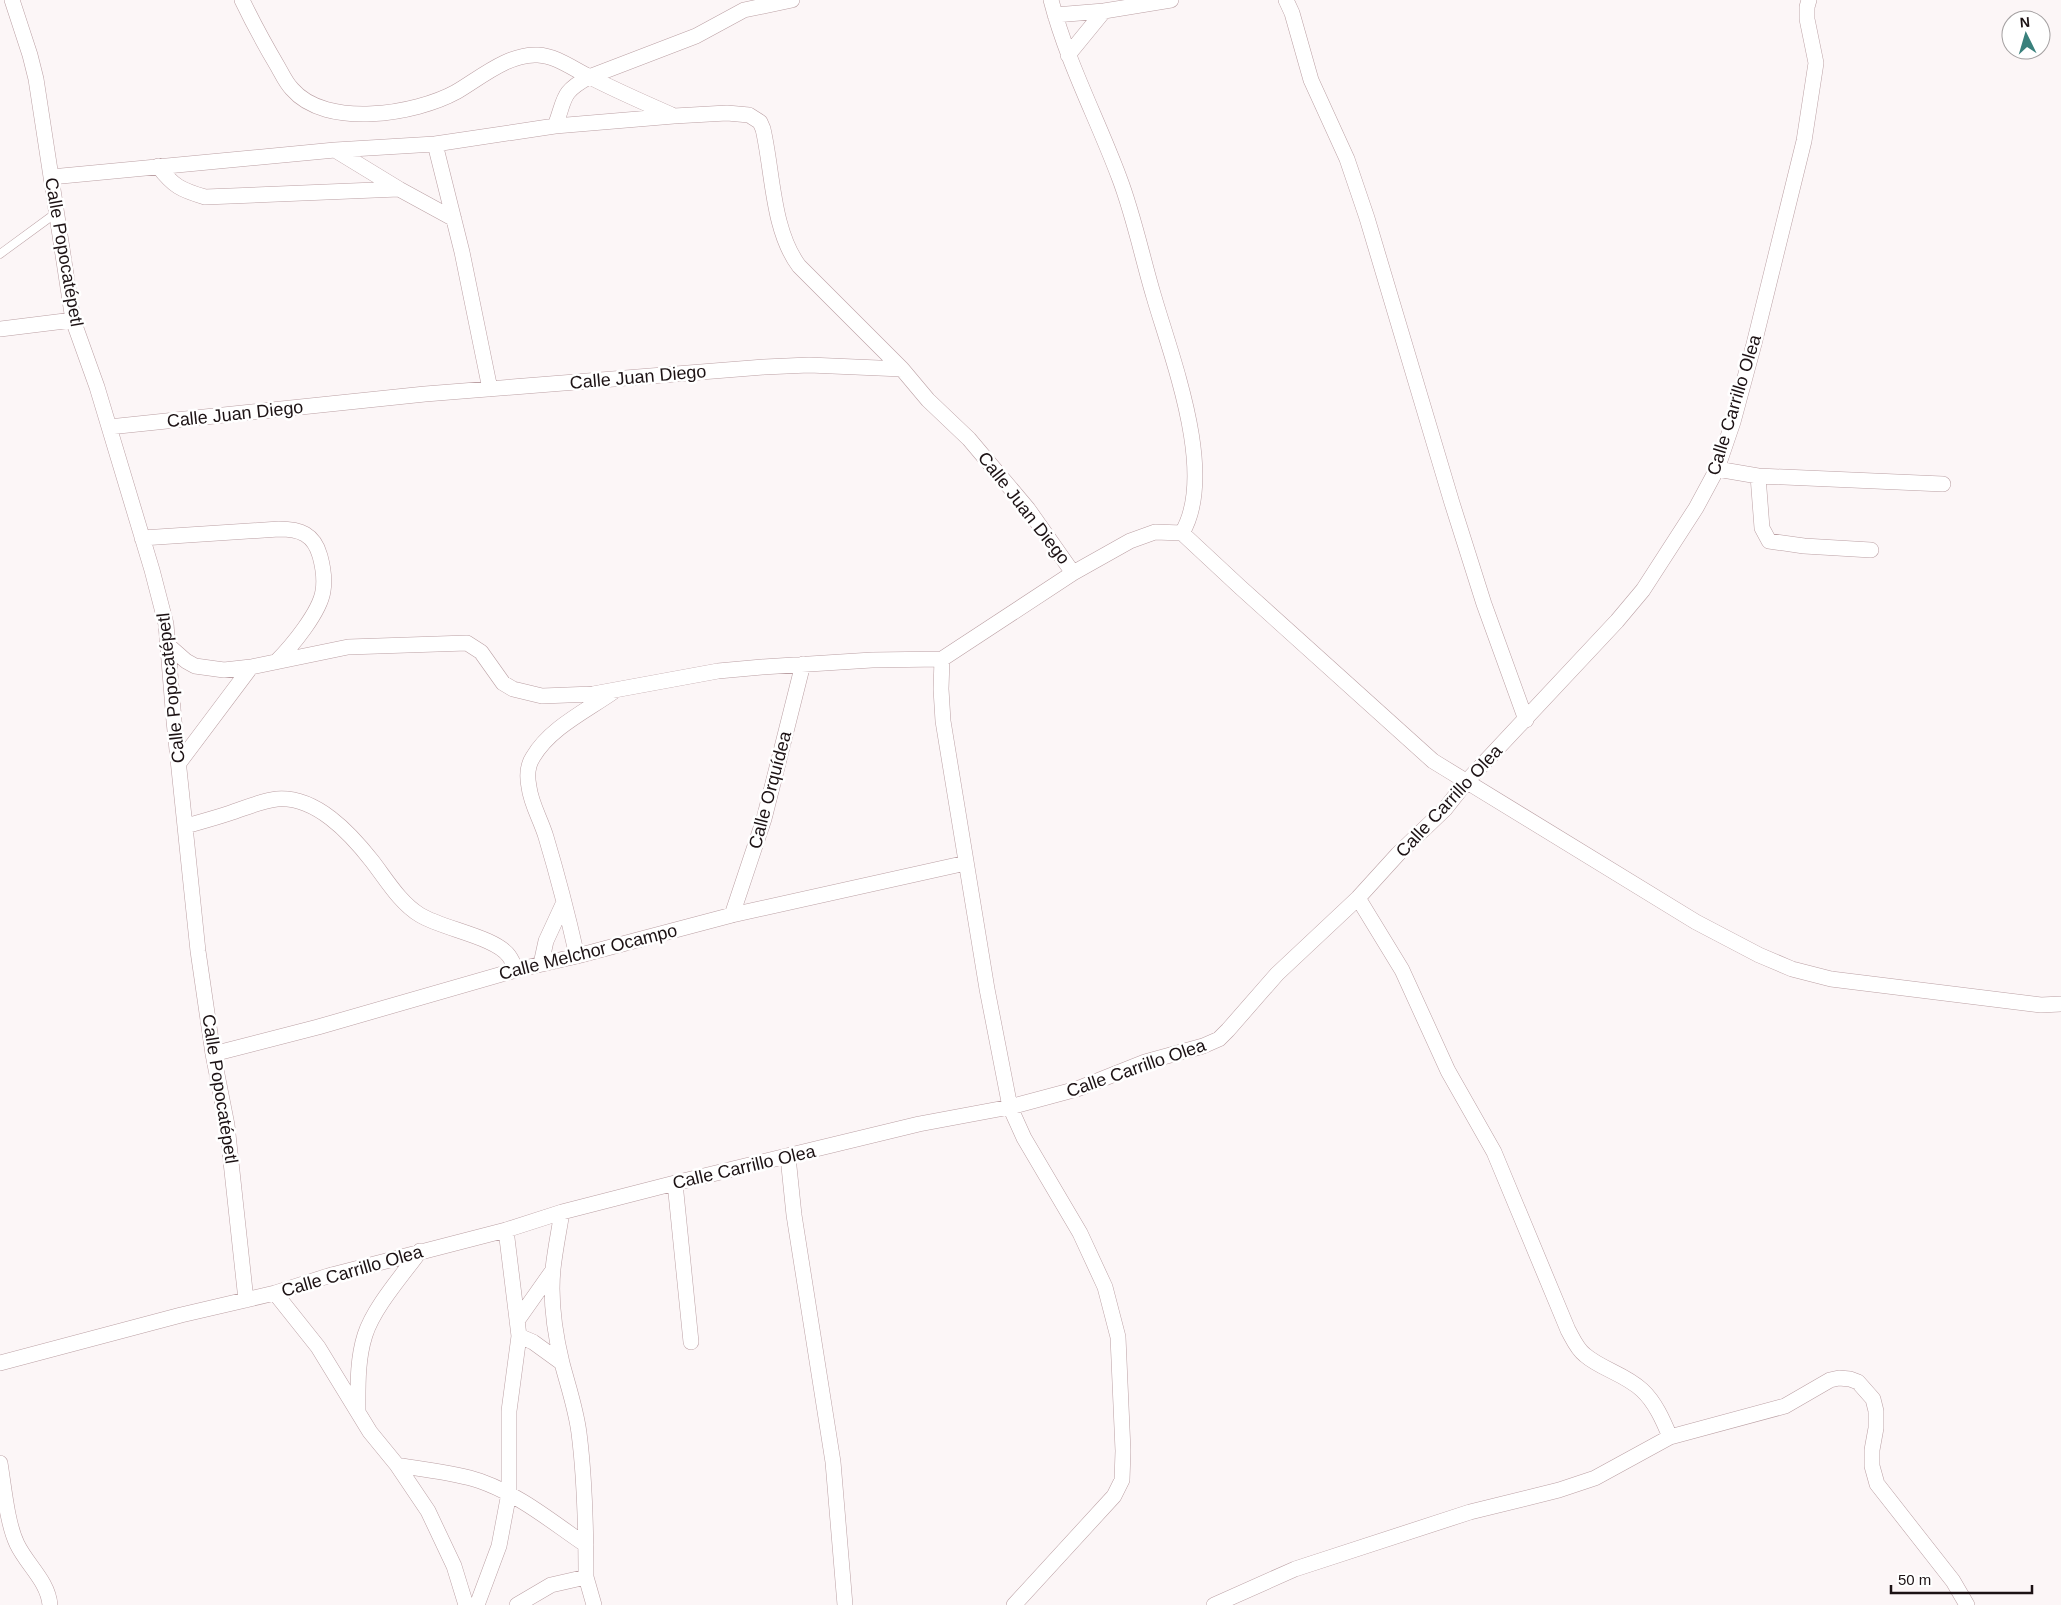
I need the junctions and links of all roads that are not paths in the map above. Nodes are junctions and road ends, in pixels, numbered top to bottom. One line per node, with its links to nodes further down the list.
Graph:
1 (12, 0): 17 (street, Calle Popocatépetl)
2 (242, 0): 11 (street)
3 (792, 0): 11 (street)
4 (1051, 0): 9 (street)
5 (1171, 0): 8 (street)
6 (1286, 0): 40 (street)
7 (1808, 3): 27 (street, Calle Carrillo Olea)
8 (1104, 11): 9 (street); 10 (street)
9 (1055, 15): 10 (street)
10 (1068, 55): 30 (street)
11 (589, 77): 12 (street); 13 (street)
12 (674, 116): 13 (street); 24 (street)
13 (555, 126): 14 (street)
14 (435, 144): 15 (street); 20 (street)
15 (334, 150): 16 (street); 18 (street)
16 (158, 166): 17 (street); 18 (street)
17 (51, 177): 19 (street, Calle Popocatépetl)
18 (399, 190): 20 (street)
19 (56, 213): 21 (lane); 22 (street, Calle Popocatépetl)
20 (454, 219): 25 (street)
21 (0, 254)
22 (73, 320): 23 (street); 26 (street, Calle Popocatépetl)
23 (0, 328)
24 (902, 369): 25 (street, Calle Juan Diego); 33 (street, Calle Juan Diego)
25 (490, 389): 26 (street, Calle Juan Diego)
26 (109, 427): 31 (street, Calle Popocatépetl)
27 (1717, 469): 28 (street); 40 (street, Calle Carrillo Olea)
28 (1758, 476): 29 (street); 32 (street)
29 (1943, 484)
30 (1182, 533): 33 (street); 42 (street)
31 (142, 538): 34 (street, Calle Popocatépetl); 36 (street)
32 (1871, 550)
33 (1073, 573): 35 (street)
34 (168, 646): 38 (street); 41 (street, Calle Popocatépetl)
35 (942, 659): 37 (street); 44 (street)
36 (276, 662): 38 (street); 39 (street)
37 (803, 664): 39 (street); 47 (street, Calle Orquídea)
38 (251, 667): 41 (street)
39 (617, 690): 46 (street)
40 (1526, 720): 42 (street, Calle Carrillo Olea)
41 (179, 763): 43 (street, Calle Popocatépetl)
42 (1466, 781): 45 (street, Calle Carrillo Olea); 51 (street)
43 (186, 826): 50 (street); 52 (street, Calle Popocatépetl)
44 (966, 863): 47 (street, Calle Melchor Ocampo); 53 (street)
45 (1358, 898): 53 (street, Calle Carrillo Olea); 68 (street)
46 (564, 902): 48 (street); 49 (street)
47 (732, 915): 48 (street, Calle Melchor Ocampo)
48 (576, 956): 49 (street, Calle Melchor Ocampo)
49 (541, 964): 50 (street, Calle Melchor Ocampo)
50 (516, 970): 52 (street, Calle Melchor Ocampo)
51 (2061, 1004)
52 (213, 1054): 61 (street, Calle Popocatépetl)
53 (1010, 1107): 54 (street, Calle Carrillo Olea); 80 (street)
54 (788, 1157): 55 (street, Calle Carrillo Olea); 79 (street)
55 (675, 1183): 56 (street, Calle Carrillo Olea); 64 (street)
56 (562, 1212): 57 (street, Calle Carrillo Olea); 59 (street)
57 (506, 1230): 58 (street, Calle Carrillo Olea); 62 (street)
58 (420, 1252): 60 (street, Calle Carrillo Olea); 67 (street)
59 (553, 1270): 62 (street); 66 (street)
60 (275, 1293): 61 (street, Calle Carrillo Olea); 67 (street)
61 (246, 1300): 65 (street, Calle Carrillo Olea)
62 (517, 1321): 63 (street)
63 (519, 1336): 66 (street); 71 (street)
64 (691, 1342)
65 (0, 1363)
66 (562, 1363): 72 (street)
67 (358, 1412): 70 (street)
68 (1670, 1436): 81 (street); 82 (street)
69 (0, 1463): 74 (street)
70 (397, 1465): 71 (street); 75 (street)
71 (509, 1493): 72 (street); 76 (street)
72 (586, 1546): 73 (street)
73 (586, 1577): 77 (street); 78 (street)
74 (50, 1605)
75 (466, 1605)
76 (476, 1605)
77 (516, 1605)
78 (594, 1605)
79 (845, 1605)
80 (1014, 1605)
81 (1214, 1605)
82 (1967, 1605)

